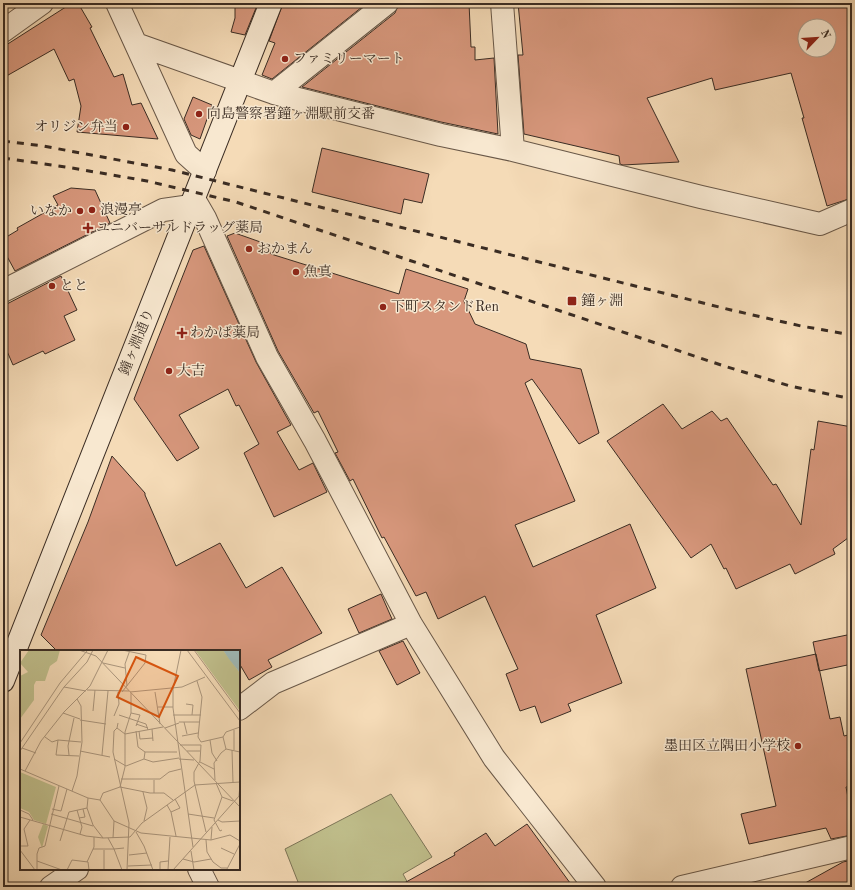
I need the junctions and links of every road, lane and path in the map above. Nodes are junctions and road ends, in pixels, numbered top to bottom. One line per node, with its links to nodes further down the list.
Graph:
1 (42, 3): 6 (street)
2 (117, 3): 7 (street)
3 (271, 3): 8 (street, 鐘ヶ淵通り)
4 (387, 3): 9 (street)
5 (502, 3): 10 (street)
6 (3, 31)
7 (136, 44): 8 (street); 11 (street)
8 (240, 81): 9 (street); 11 (street, 鐘ヶ淵通り)
9 (274, 93): 10 (street)
10 (513, 150): 13 (street)
11 (205, 171): 12 (street, 鐘ヶ淵通り)
12 (193, 203): 14 (street); 15 (street); 16 (street, 鐘ヶ淵通り)
13 (852, 210)
14 (3, 291)
15 (411, 624): 17 (street); 23 (street)
16 (3, 681)
17 (240, 708)
18 (852, 847): 24 (street)
19 (76, 870): 21 (street)
20 (200, 870): 22 (street)
21 (51, 887)
22 (208, 887)
23 (595, 887)
24 (682, 887)

